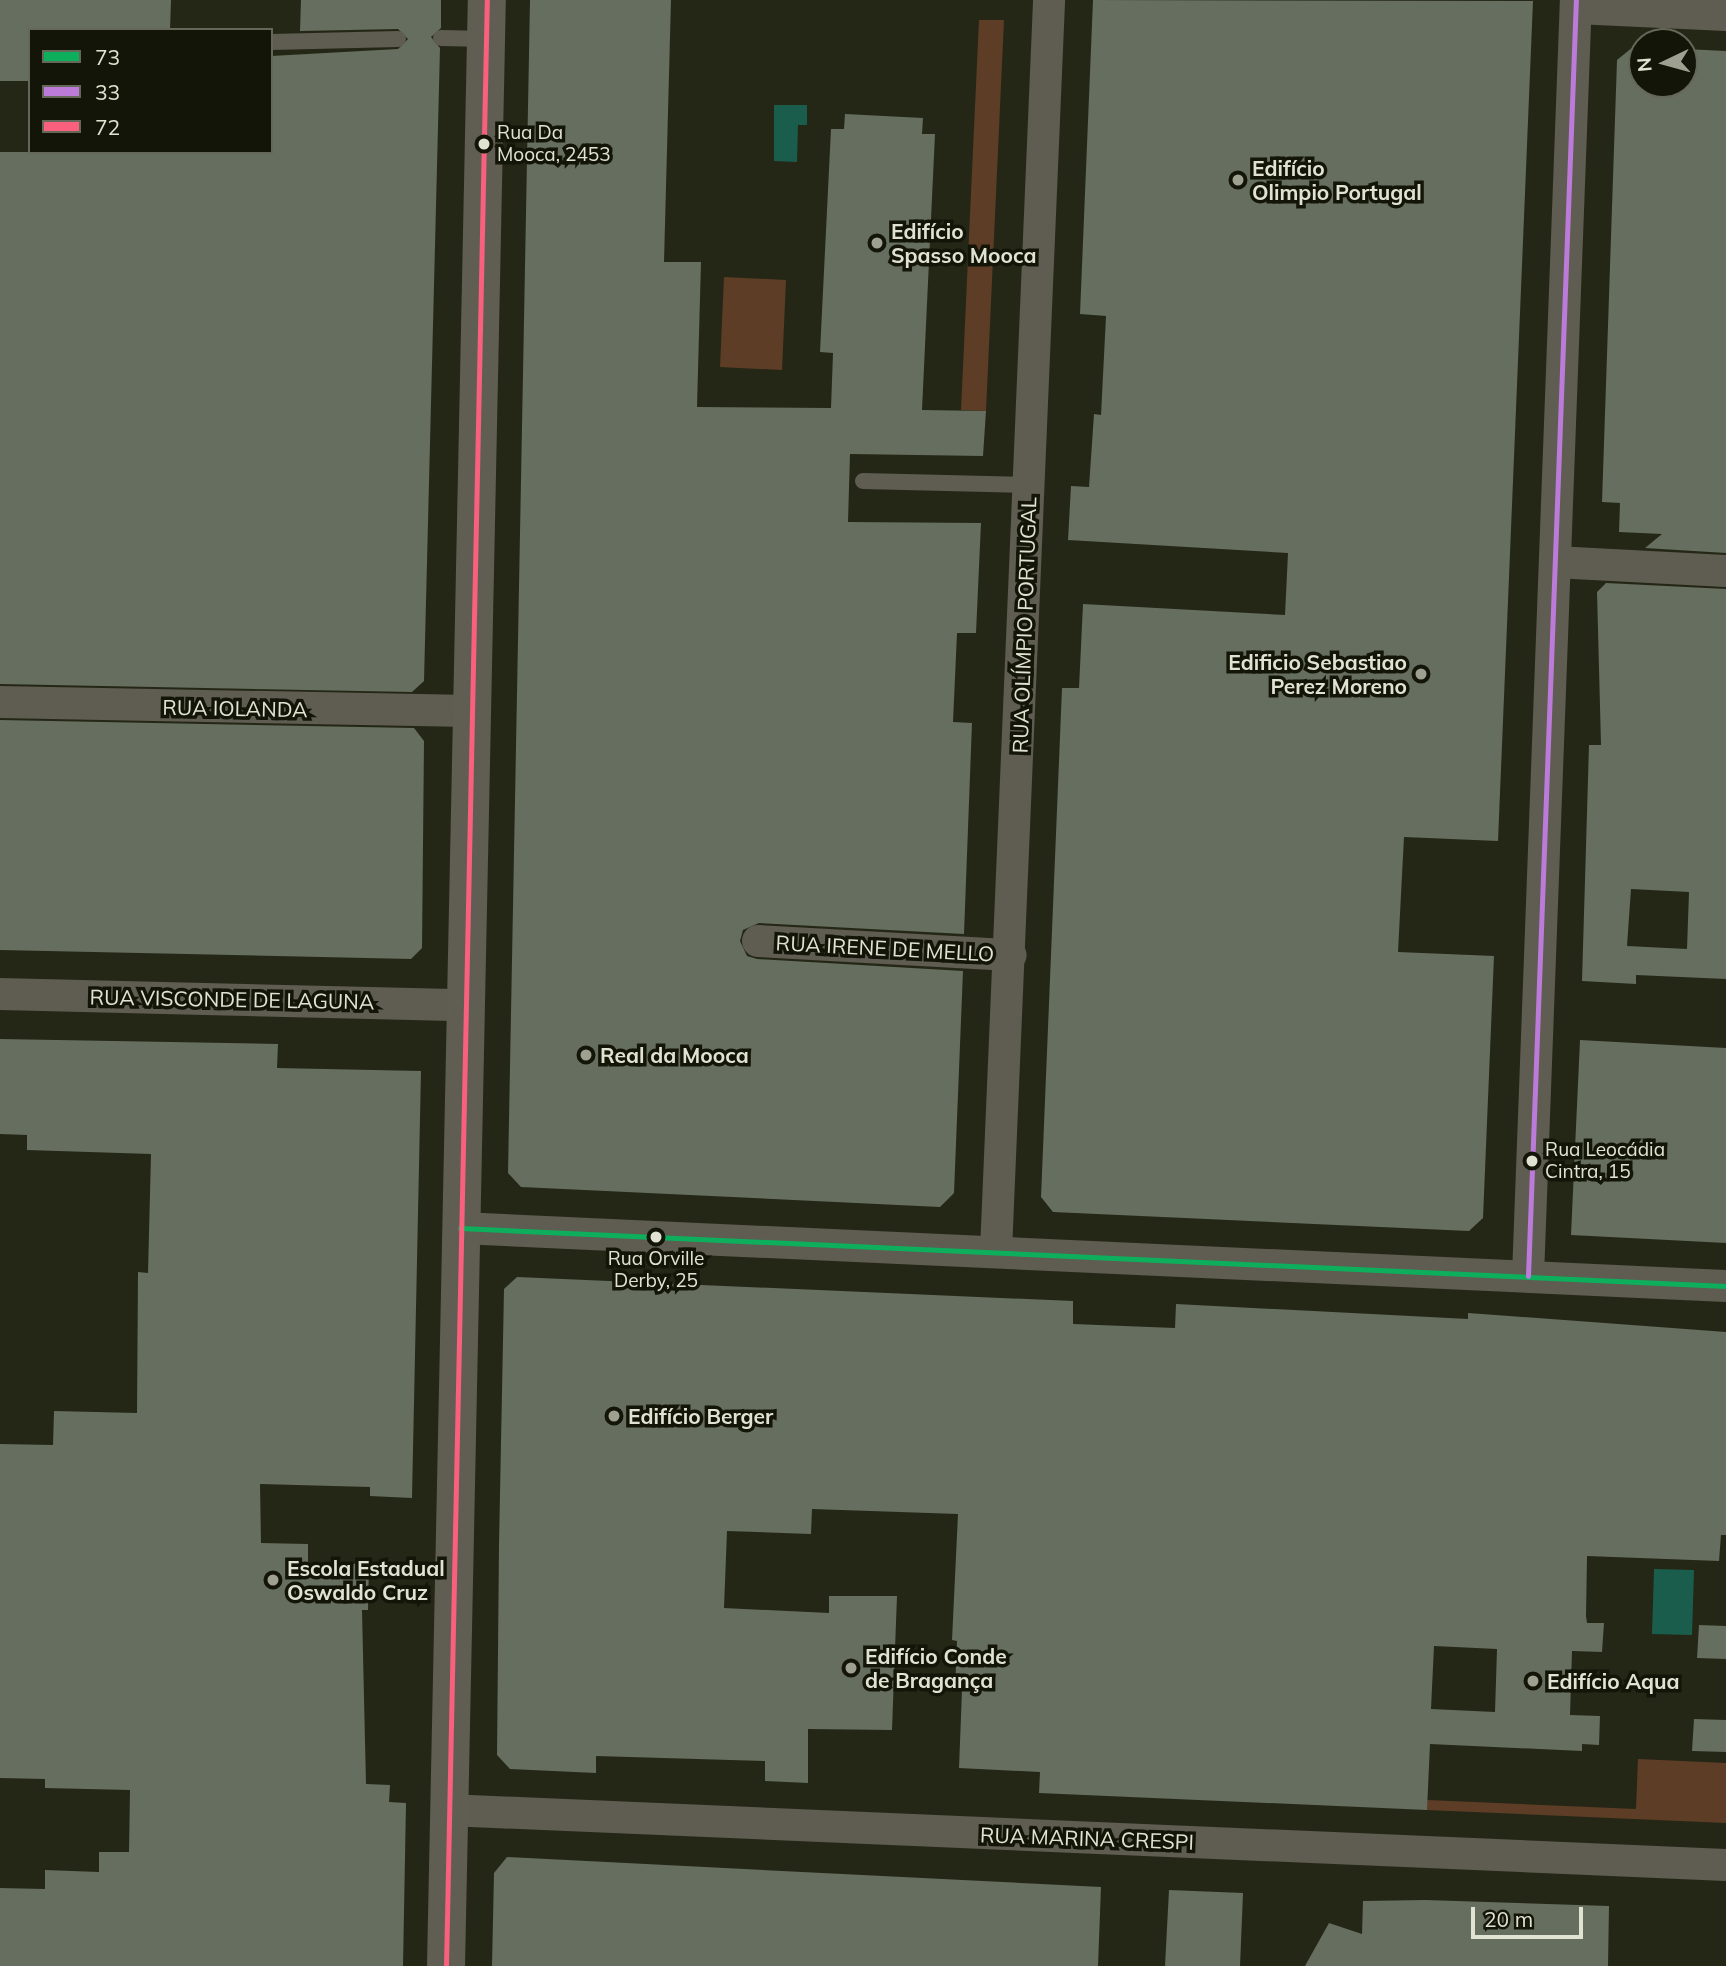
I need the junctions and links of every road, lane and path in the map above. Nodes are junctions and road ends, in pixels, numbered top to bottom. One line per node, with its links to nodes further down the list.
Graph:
1 (487, 0): 7 (main road)
2 (1049, 0): 10 (street, RUA OLÍMPIO PORTUGAL)
3 (1576, 4): 4 (street); 11 (street)
4 (1726, 15)
5 (441, 38): 7 (lane)
6 (398, 39): 8 (lane)
7 (486, 39): 14 (main road)
8 (273, 43)
9 (863, 481): 10 (lane)
10 (1029, 485): 16 (street, RUA OLÍMPIO PORTUGAL)
11 (1555, 562): 12 (street); 21 (street)
12 (1726, 570)
13 (0, 702): 14 (street, RUA IOLANDA)
14 (470, 711): 18 (main road)
15 (758, 941): 16 (street, RUA IRENE DE MELLO)
16 (1011, 955): 20 (street, RUA OLÍMPIO PORTUGAL)
17 (0, 994): 18 (street, RUA VISCONDE DE LAGUNA)
18 (464, 1005): 19 (main road)
19 (460, 1228): 20 (street); 23 (main road)
20 (996, 1251): 21 (street)
21 (1528, 1276): 22 (street)
22 (1726, 1286)
23 (448, 1810): 24 (street, RUA MARINA CRESPI); 25 (main road)
24 (1726, 1865)
25 (446, 1966)

